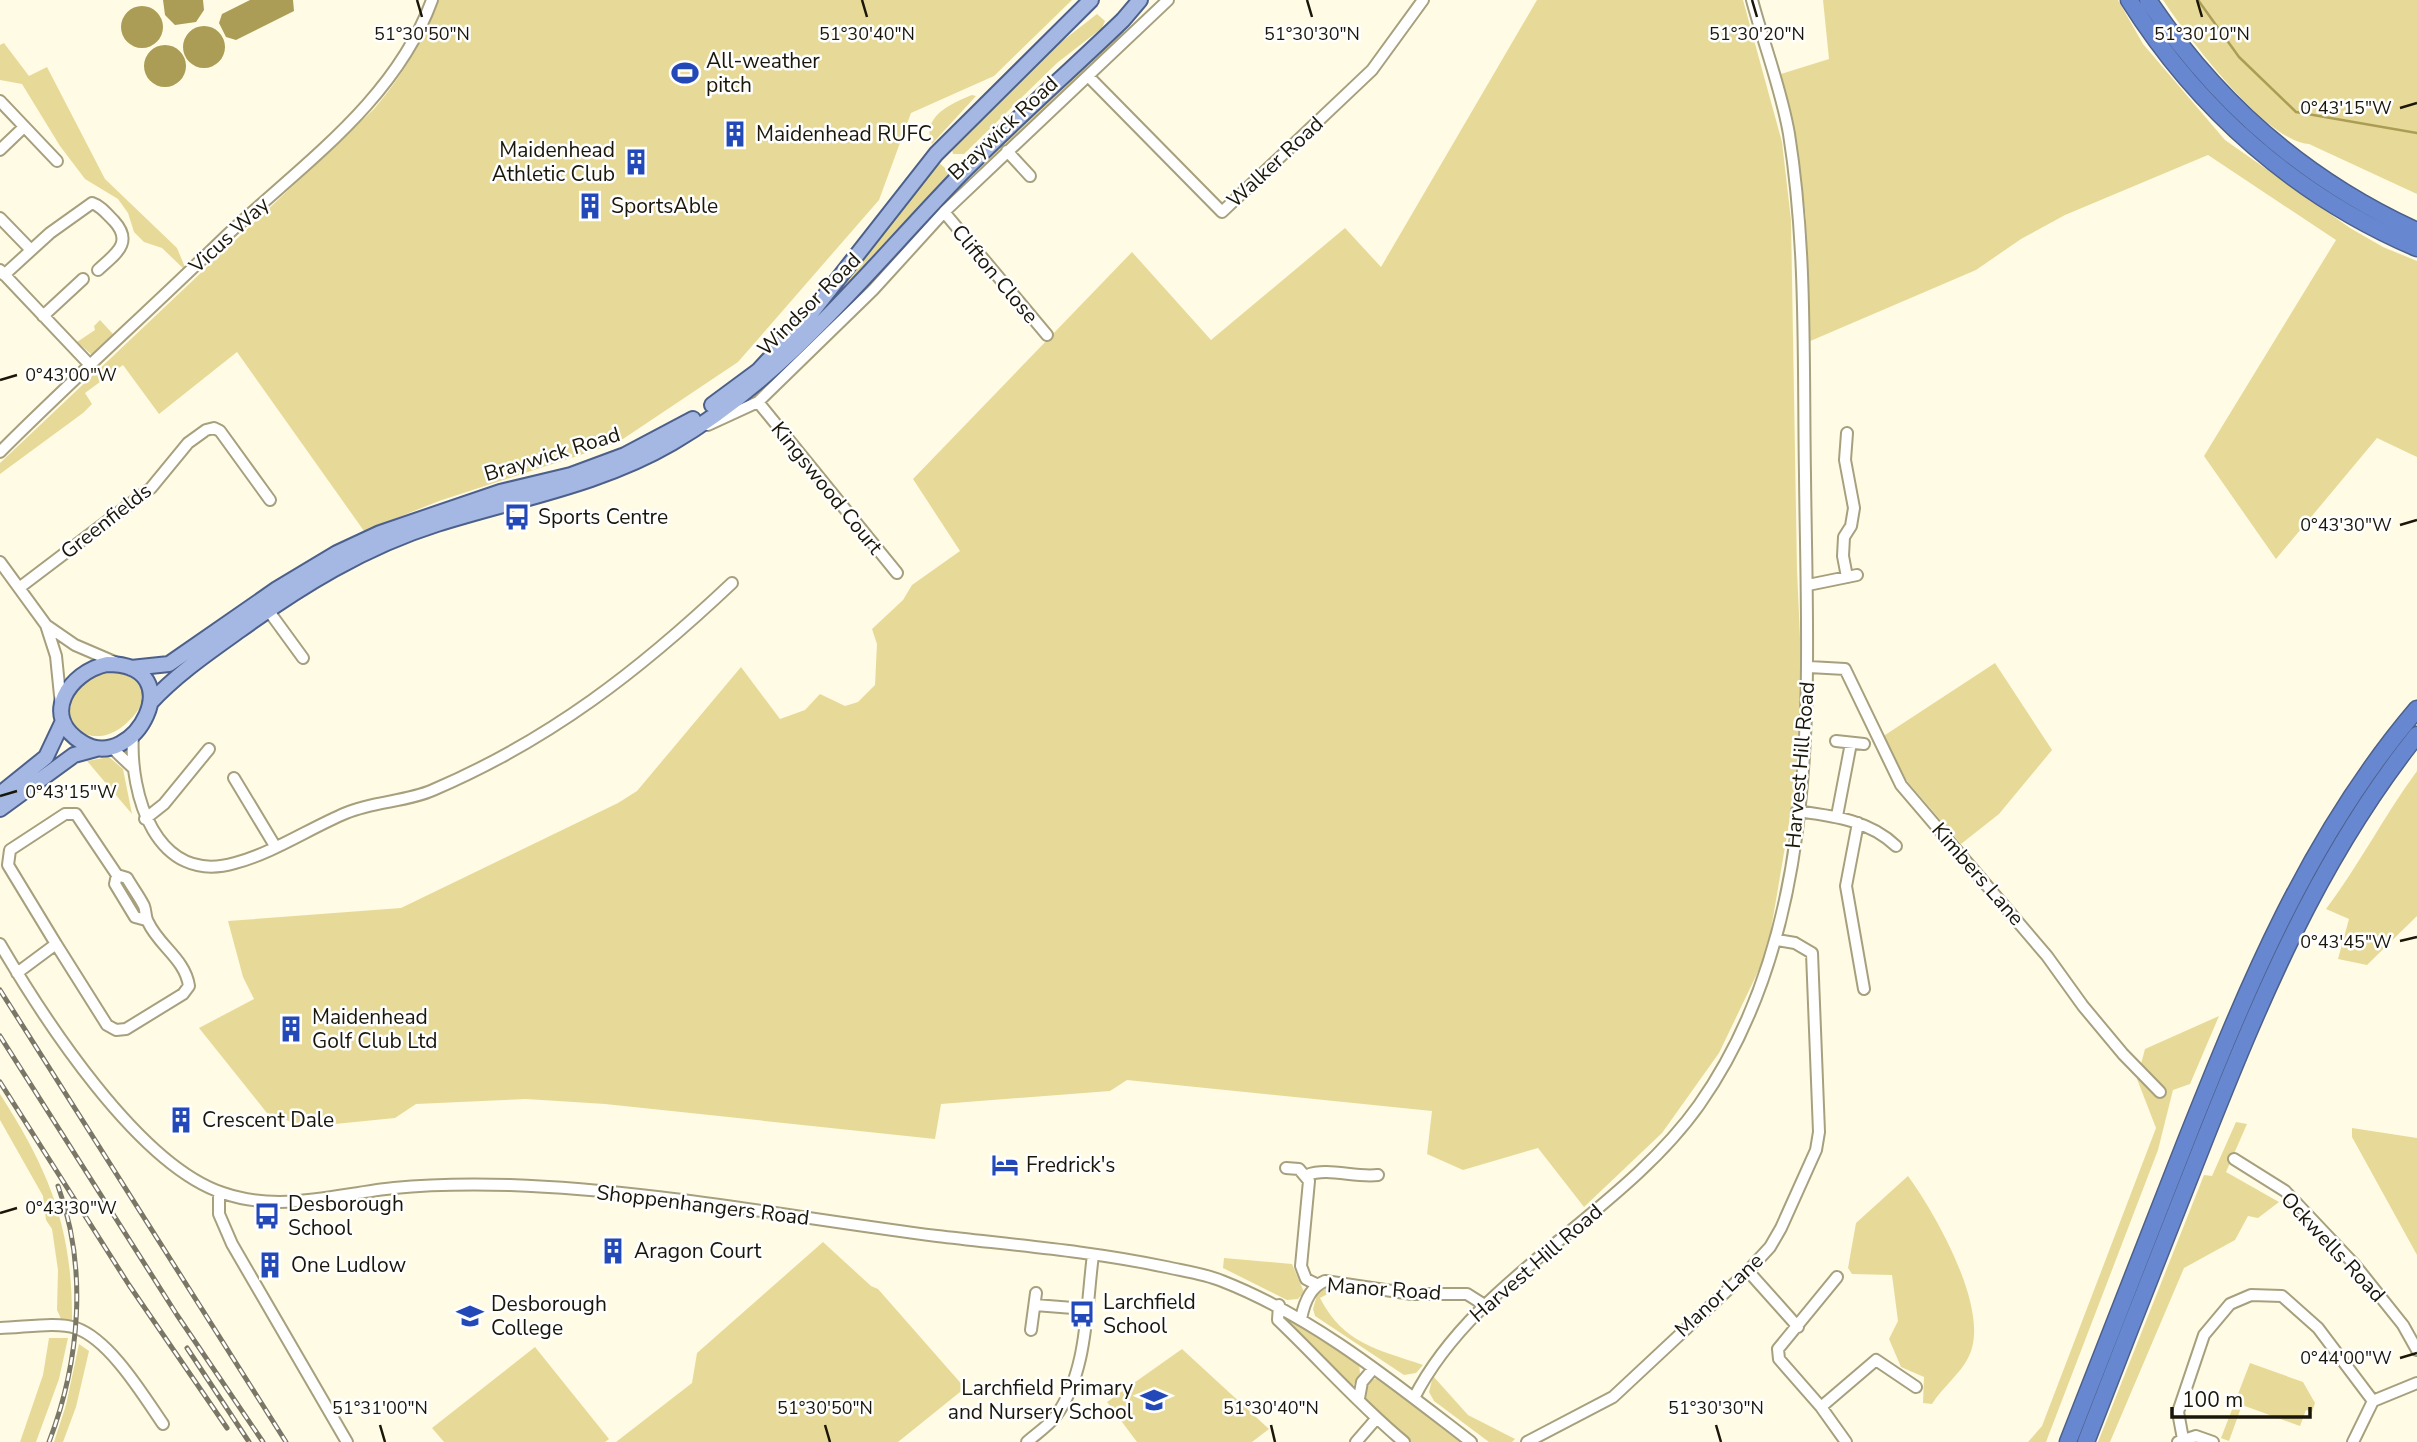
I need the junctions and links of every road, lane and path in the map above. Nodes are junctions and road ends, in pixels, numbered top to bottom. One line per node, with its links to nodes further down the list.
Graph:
1 (432, 0): 26 (street, Vicus Way)
2 (1091, 0): 40 (main road, Braywick Road)
3 (1140, 0): 29 (main road, Windsor Road)
4 (1168, 0): 9 (street, Braywick Road)
5 (1423, 0): 9 (street, Walker Road)
6 (1752, 0): 35 (street, Harvest Hill Road)
7 (2129, 0): 19 (highway)
8 (2148, 0): 18 (highway)
9 (1089, 76): 13 (street, Braywick Road)
10 (0, 101): 11 (street)
11 (24, 127): 12 (street); 14 (street)
12 (0, 150)
13 (1007, 151): 15 (street); 16 (street, Braywick Road)
14 (57, 161)
15 (1030, 176)
16 (944, 212): 25 (street, Clifton Close); 27 (street, Braywick Road)
17 (0, 218): 20 (street)
18 (2417, 231)
19 (2417, 248)
20 (31, 250): 21 (street); 22 (street)
21 (98, 270)
22 (2, 273): 24 (street)
23 (83, 279): 24 (street)
24 (43, 316): 26 (street)
25 (1046, 336)
26 (90, 365): 30 (street, Vicus Way)
27 (758, 402): 29 (street, Braywick Road); 33 (street, Kingswood Court)
28 (1847, 433): 35 (street)
29 (674, 442): 37 (main road, Windsor Road)
30 (0, 452)
31 (270, 500): 36 (street, Greenfields)
32 (0, 562): 36 (street)
33 (897, 573)
34 (732, 583): 60 (street)
35 (1808, 585): 41 (street, Harvest Hill Road)
36 (19, 588): 38 (street)
37 (268, 610): 39 (street); 42 (main road)
38 (46, 625): 40 (street); 44 (street)
39 (303, 658)
40 (125, 666): 42 (main road); 44 (main road)
41 (1809, 667): 56 (street, Harvest Hill Road); 67 (street, Kimbers Lane)
42 (150, 703): 45 (main road)
43 (2417, 709): 93 (highway)
44 (62, 714): 50 (main road); 54 (main road)
45 (133, 734): 50 (main road); 52 (street)
46 (2417, 735): 107 (highway)
47 (1836, 741): 48 (street)
48 (1851, 743): 49 (street); 57 (street)
49 (1864, 744)
50 (104, 748): 52 (street); 55 (main road)
51 (203, 752): 58 (street)
52 (132, 767): 58 (street)
53 (234, 778): 60 (street)
54 (0, 794)
55 (0, 809)
56 (1797, 811): 57 (street); 62 (street, Harvest Hill Road)
57 (1837, 816): 59 (street)
58 (145, 819): 60 (street)
59 (1858, 823): 61 (street); 66 (street)
60 (275, 846)
61 (1896, 846)
62 (1777, 940): 74 (street, Manor Lane); 80 (street, Harvest Hill Road)
63 (0, 944): 65 (street, Shoppenhangers Road)
64 (56, 944): 64 (street); 65 (street)
65 (17, 973): 72 (street, Shoppenhangers Road)
66 (1864, 989)
67 (2160, 1092)
68 (2234, 1159): 86 (street, Ockwells Road)
69 (1286, 1168): 70 (street)
70 (1307, 1175): 71 (street); 76 (street)
71 (1378, 1175)
72 (219, 1192): 73 (street, Shoppenhangers Road); 98 (street)
73 (1093, 1255): 79 (street, Shoppenhangers Road); 81 (street)
74 (1748, 1271): 83 (street); 103 (street, Manor Lane)
75 (1837, 1277): 83 (street)
76 (1316, 1284): 80 (street, Manor Road); 82 (street, Manor Road)
77 (1036, 1293): 78 (street)
78 (1035, 1305): 81 (street); 85 (street)
79 (1279, 1306): 82 (street, Shoppenhangers Road); 90 (street)
80 (1486, 1306): 91 (street, Harvest Hill Road)
81 (1086, 1309): 99 (street)
82 (1301, 1319): 87 (street, Shoppenhangers Road)
83 (1798, 1327): 94 (street)
84 (0, 1328): 96 (street)
85 (1031, 1330)
86 (2417, 1350)
87 (1373, 1369): 90 (street); 91 (street, Shoppenhangers Road)
88 (2417, 1383): 92 (street)
89 (1916, 1387): 94 (street)
90 (1359, 1398): 95 (street)
91 (1414, 1398): 102 (street, Shoppenhangers Road)
92 (2374, 1401): 97 (street); 109 (street)
93 (2083, 1403): 105 (highway); 106 (highway)
94 (1821, 1407): 104 (street)
95 (1377, 1419): 100 (street); 101 (street)
96 (163, 1424)
97 (2180, 1441): 108 (street)
98 (347, 1442)
99 (1027, 1442)
100 (1356, 1442)
101 (1404, 1442)
102 (1471, 1442)
103 (1527, 1442)
104 (1846, 1442)
105 (2060, 1442)
106 (2068, 1442)
107 (2086, 1442)
108 (2213, 1442)
109 (2353, 1442)

